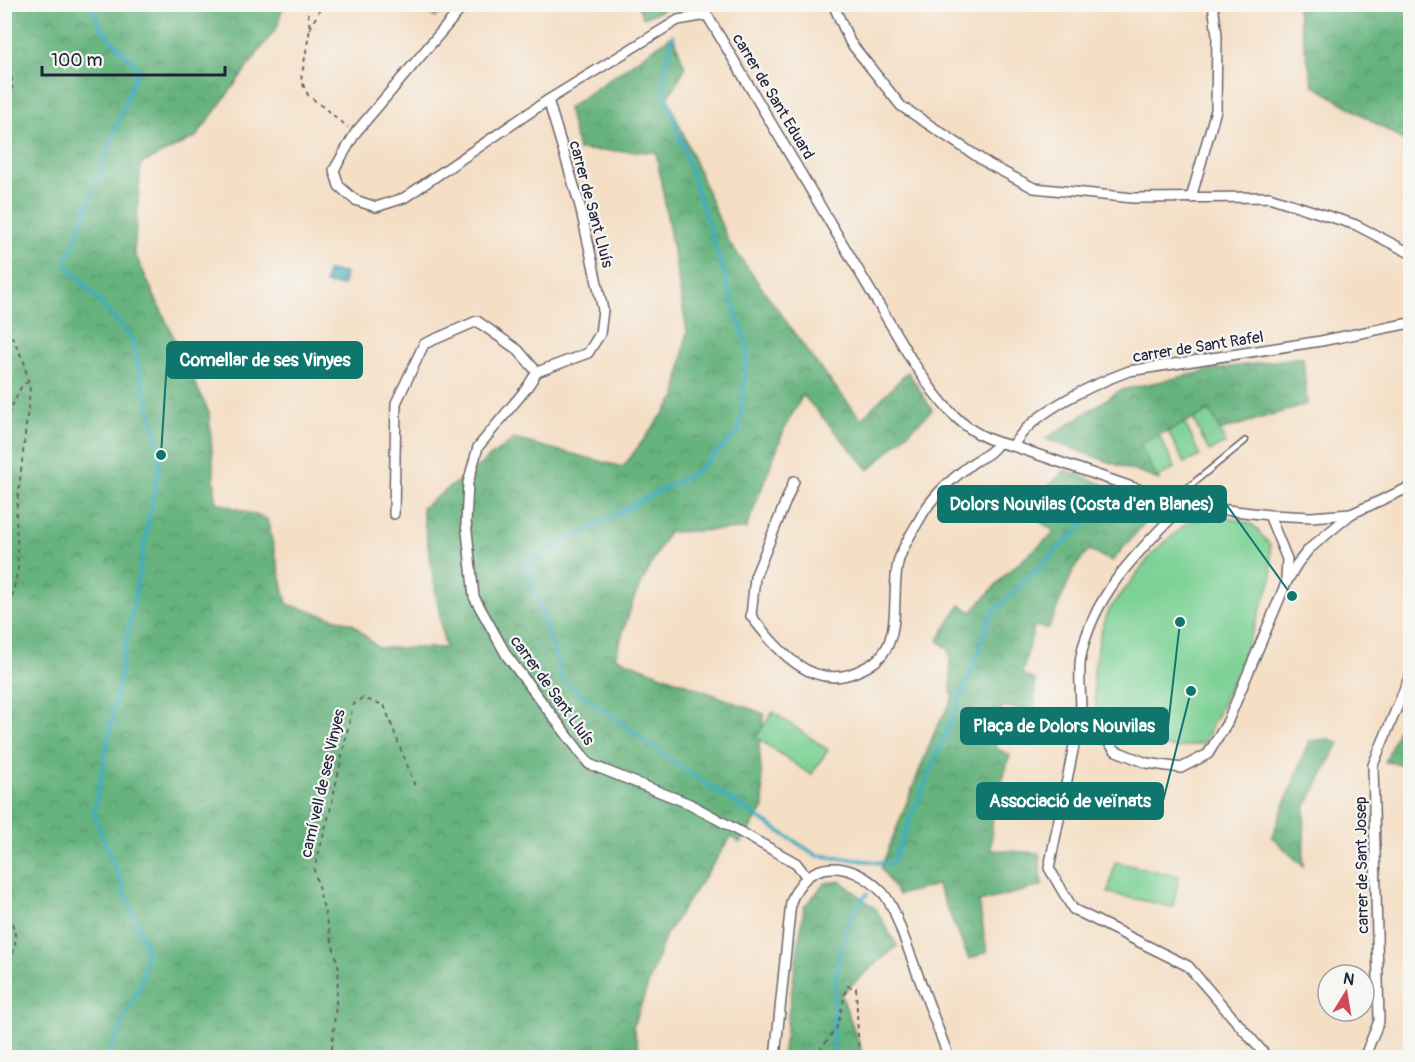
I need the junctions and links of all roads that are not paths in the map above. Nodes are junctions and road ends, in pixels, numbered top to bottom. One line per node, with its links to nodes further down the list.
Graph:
1 (465, 4): 4 (street, carrer de Sant Eduard)
2 (833, 4): 5 (street)
3 (1213, 4): 5 (street)
4 (548, 100): 8 (street, carrer de Sant Lluís); 10 (street, carrer de Sant Eduard)
5 (1191, 198): 6 (street)
6 (1410, 253)
7 (1410, 323): 11 (street, carrer de Sant Rafel)
8 (537, 372): 15 (street); 21 (street, carrer de Sant Lluís)
9 (1245, 441): 14 (lane)
10 (998, 443): 11 (street, carrer de Sant Eduard); 12 (street)
11 (1013, 446): 14 (street, carrer de Sant Eduard)
12 (794, 481)
13 (1410, 487): 16 (street)
14 (1180, 504): 17 (street, carrer de Sant Eduard); 20 (street)
15 (394, 514)
16 (1351, 514): 17 (street, carrer de Sant Eduard); 18 (street)
17 (1269, 515): 18 (street)
18 (1286, 583): 20 (street)
19 (1410, 676): 25 (street, carrer de Sant Josep)
20 (1081, 711): 24 (street)
21 (806, 876): 22 (street); 23 (street)
22 (775, 1058)
23 (949, 1058)
24 (1268, 1058)
25 (1364, 1058)

